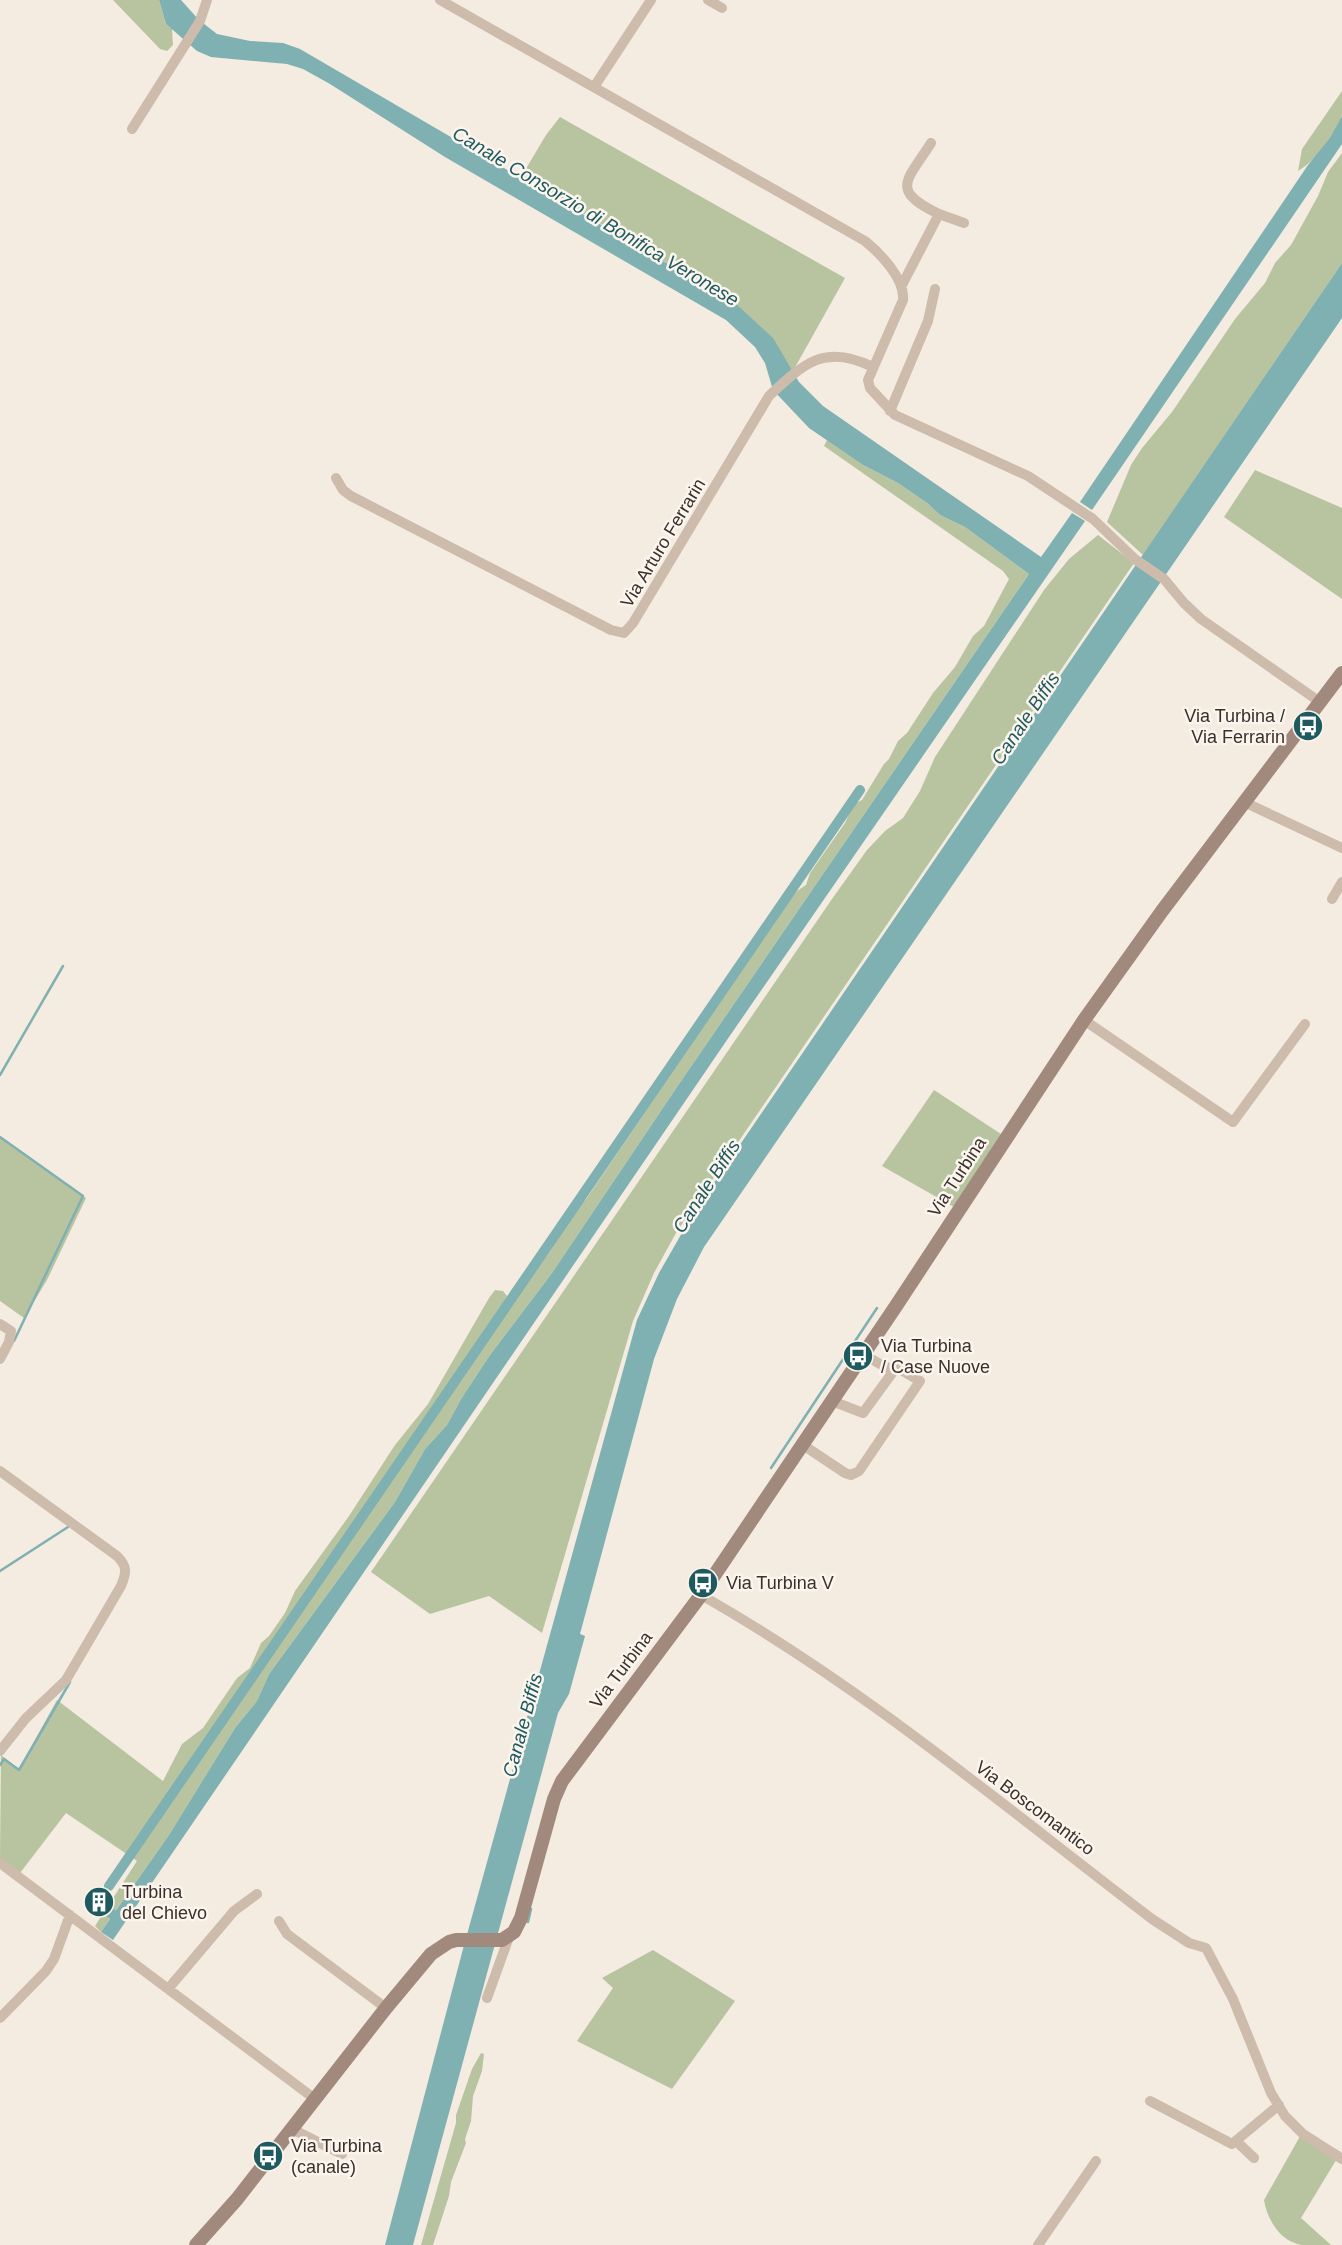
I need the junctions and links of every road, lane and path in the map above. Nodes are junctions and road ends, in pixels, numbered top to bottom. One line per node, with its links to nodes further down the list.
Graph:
1 (206, 0): 7 (street)
2 (440, 0): 6 (street)
3 (651, 0): 6 (street)
4 (708, 0): 5 (street)
5 (722, 8)
6 (594, 87): 11 (street)
7 (132, 129)
8 (931, 143): 9 (street)
9 (939, 214): 10 (street); 11 (street)
10 (964, 223)
11 (902, 285): 13 (street)
12 (935, 289): 14 (street)
13 (873, 367): 14 (street); 15 (street, Via Arturo Ferrarin)
14 (890, 411): 17 (street)
15 (336, 478)
16 (1342, 673): 17 (street, Via Turbina)
17 (1320, 702): 18 (street, Via Turbina)
18 (1244, 802): 19 (street); 22 (street, Via Turbina)
19 (1342, 848)
20 (1342, 882): 21 (street)
21 (1332, 899)
22 (1083, 1020): 23 (street); 25 (street, Via Turbina)
23 (1306, 1024)
24 (0, 1324): 26 (street)
25 (863, 1354): 27 (street); 28 (street, Via Turbina)
26 (0, 1359)
27 (895, 1369): 28 (street); 29 (street)
28 (832, 1401): 29 (street, Via Turbina)
29 (803, 1445): 31 (street, Via Turbina)
30 (0, 1471): 32 (street)
31 (701, 1595): 37 (street, Via Turbina); 44 (street, Via Boscomantico)
32 (0, 1751)
33 (0, 1863): 35 (street)
34 (257, 1894): 38 (street)
35 (70, 1915): 38 (street); 41 (street)
36 (279, 1921): 40 (street)
37 (506, 1938): 39 (street, Via Turbina); 40 (street)
38 (168, 1989): 42 (street)
39 (486, 1998)
40 (386, 2008): 42 (street)
41 (0, 2018)
42 (315, 2099): 45 (street)
43 (1150, 2101): 46 (street)
44 (1279, 2105): 46 (street); 49 (street, Via Boscomantico)
45 (292, 2129): 47 (street); 51 (street)
46 (1236, 2141): 48 (street)
47 (342, 2154)
48 (1254, 2158)
49 (1342, 2159)
50 (1096, 2161): 52 (street)
51 (196, 2245)
52 (1038, 2245)

